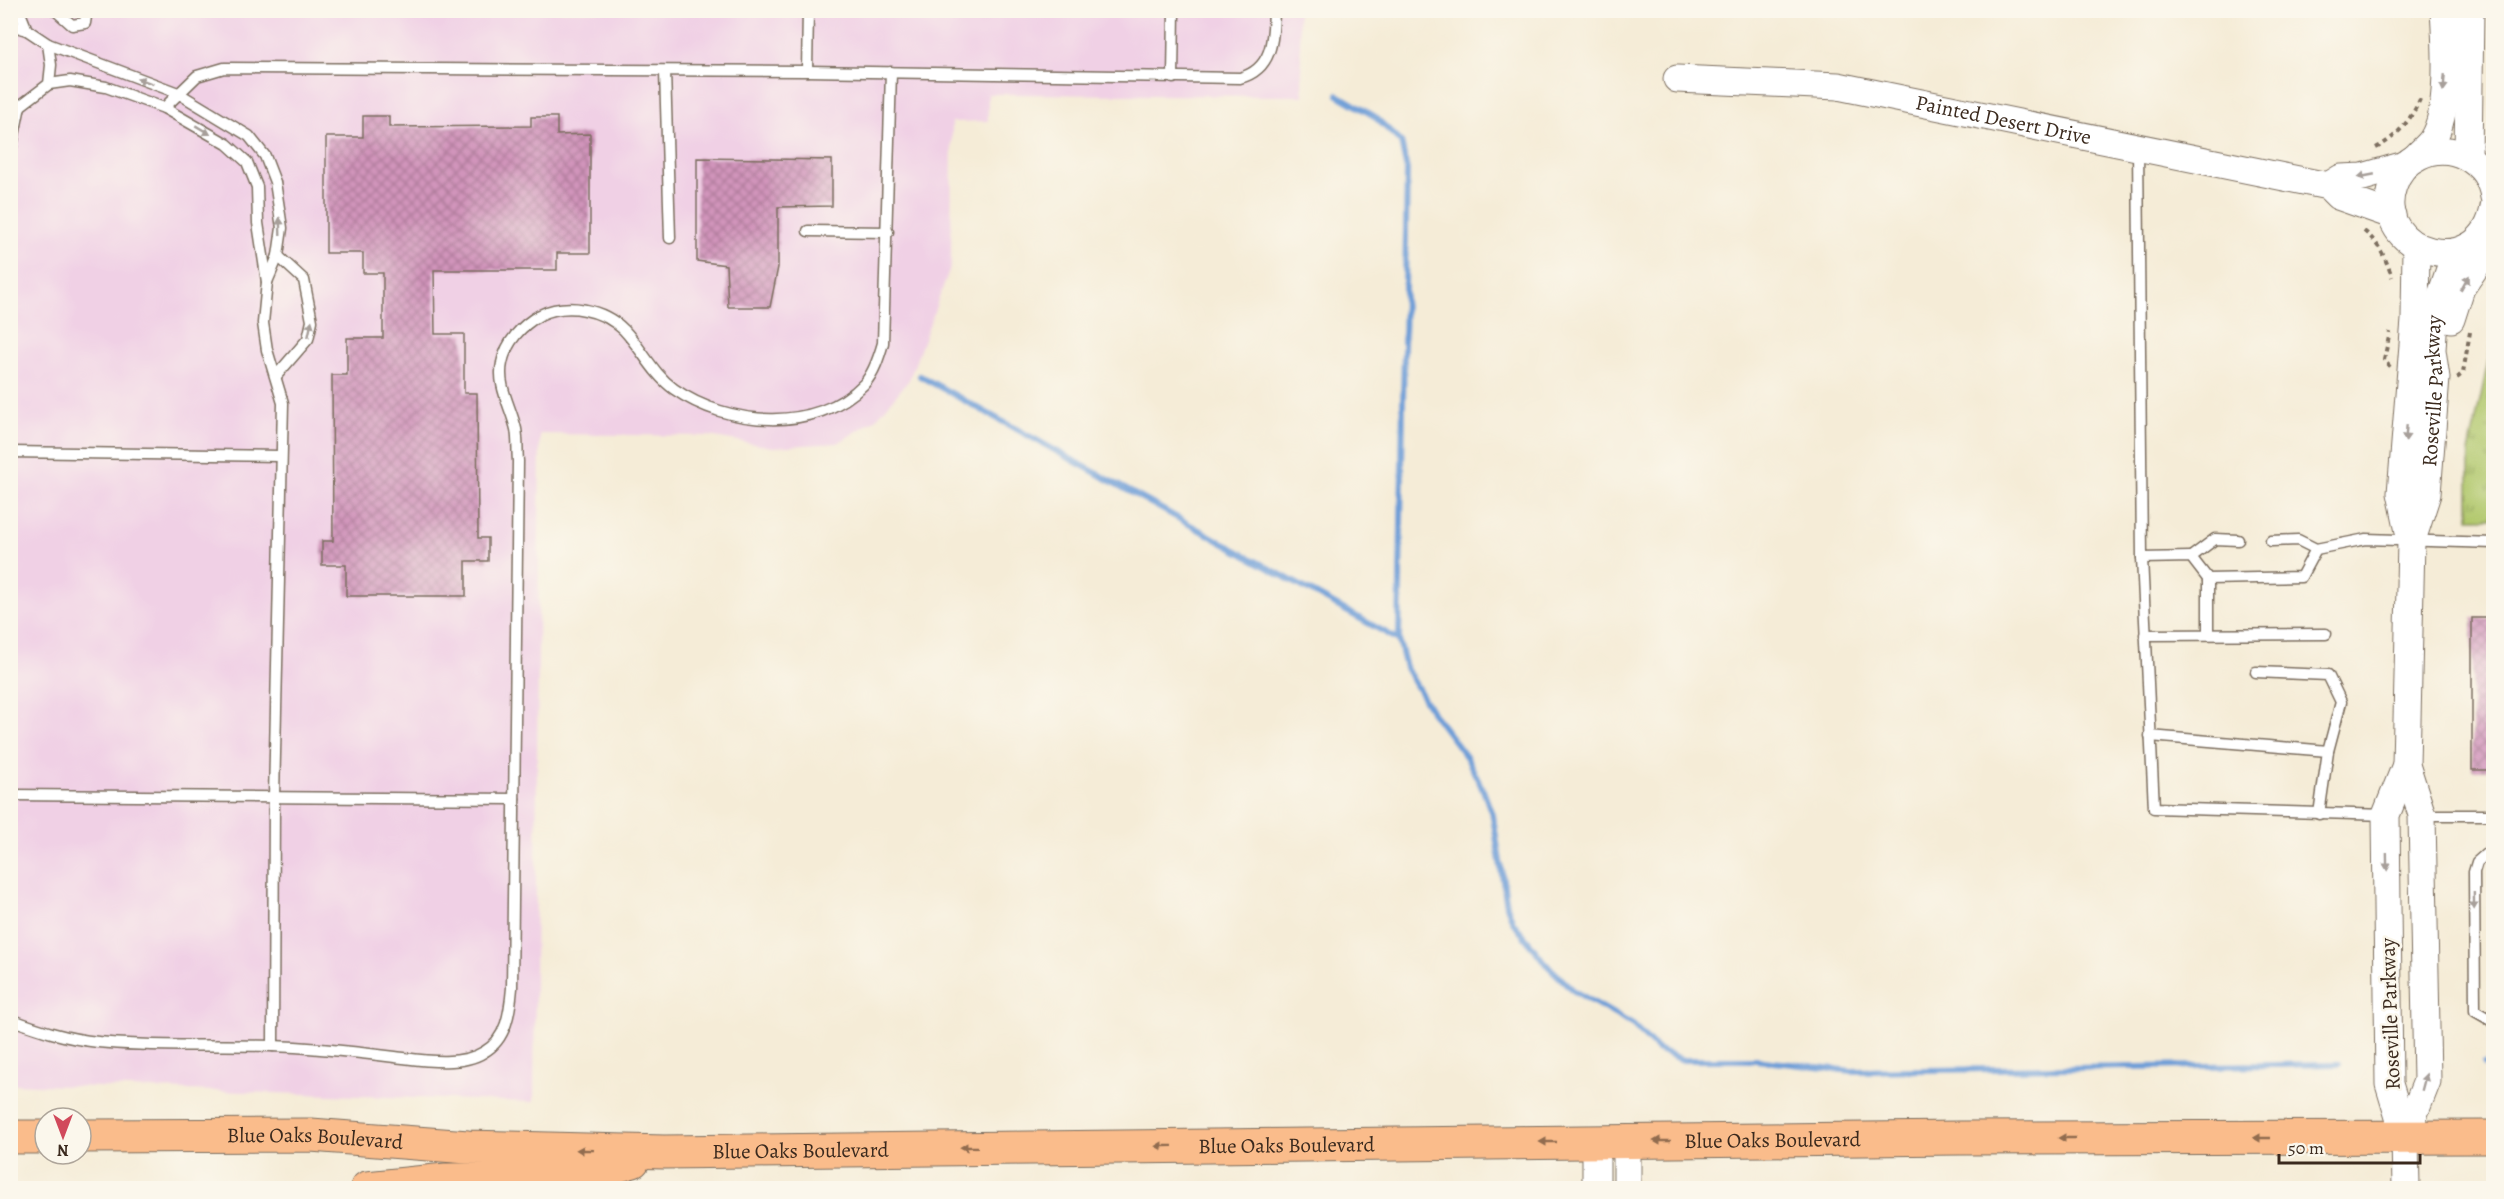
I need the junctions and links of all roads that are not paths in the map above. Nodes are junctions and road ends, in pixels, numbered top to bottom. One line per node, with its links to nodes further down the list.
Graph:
1 (19, 10): 10 (lane)
2 (55, 10): 3 (lane)
3 (87, 10)
4 (808, 10): 13 (lane)
5 (1174, 10): 15 (lane)
6 (1274, 10): 15 (lane)
7 (2444, 10): 24 (street, one-way to 24)
8 (2470, 10): 23 (street)
9 (10, 25): 10 (lane)
10 (27, 30): 11 (lane)
11 (48, 44): 17 (lane); 18 (lane, one-way to 11)
12 (665, 70): 13 (lane); 18 (lane); 31 (lane)
13 (807, 71): 14 (lane)
14 (891, 72): 15 (lane); 30 (lane)
15 (1173, 78)
16 (1677, 79): 21 (street, Painted Desert Drive)
17 (49, 84): 19 (lane); 20 (lane)
18 (177, 93): 20 (lane); 34 (lane, one-way to 18)
19 (15, 107): 22 (lane)
20 (164, 108): 35 (lane, one-way to 35)
21 (2138, 147): 26 (street, Painted Desert Drive); 46 (lane)
22 (10, 155)
23 (2468, 157): 24 (street, Painted Desert Drive); 25 (street)
24 (2411, 161): 26 (street, Painted Desert Drive, one-way to 26); 28 (street)
25 (2491, 184)
26 (2328, 186): 28 (street, Painted Desert Drive)
27 (2493, 207): 32 (street, Roseville Parkway)
28 (2392, 215): 33 (street)
29 (808, 231): 30 (lane)
30 (888, 232): 57 (lane)
31 (670, 238)
32 (2483, 240): 33 (street); 37 (street, Roseville Parkway, one-way to 32)
33 (2416, 247): 37 (street, Roseville Parkway)
34 (278, 256): 35 (lane); 36 (lane, one-way to 34)
35 (267, 282): 36 (lane)
36 (276, 376): 39 (lane)
37 (2423, 376): 42 (street, Roseville Parkway)
38 (10, 452): 39 (lane)
39 (280, 456): 56 (lane)
40 (2238, 540): 45 (lane)
41 (2271, 541): 44 (lane)
42 (2411, 541): 43 (lane); 44 (lane); 54 (street, Roseville Parkway)
43 (2493, 543)
44 (2316, 549): 47 (lane)
45 (2191, 557): 46 (lane); 47 (lane)
46 (2142, 558): 50 (lane)
47 (2208, 579): 48 (lane)
48 (2208, 634): 49 (lane); 50 (lane)
49 (2326, 634)
50 (2145, 635): 52 (lane)
51 (2256, 672): 53 (lane)
52 (2150, 736): 53 (lane); 58 (lane)
53 (2328, 751): 58 (lane)
54 (2406, 765): 59 (street, Roseville Parkway); 60 (street, Roseville Parkway)
55 (10, 795): 56 (lane)
56 (274, 797): 57 (lane); 65 (lane)
57 (514, 799): 65 (lane)
58 (2319, 814): 59 (lane)
59 (2386, 815): 69 (street, Roseville Parkway, one-way to 69)
60 (2422, 815): 61 (lane); 69 (street, Roseville Parkway, one-way to 60)
61 (2493, 815)
62 (2493, 854): 64 (lane, one-way to 64)
63 (10, 1020): 65 (lane)
64 (2493, 1022)
65 (273, 1046)
66 (93, 1136): 72 (main road, Blue Oaks Boulevard, one-way to 66)
67 (10, 1137): 68 (main road)
68 (33, 1137)
69 (2405, 1137): 70 (main road, Blue Oaks Boulevard); 71 (main road, Blue Oaks Boulevard, one-way to 71); 76 (street)
70 (2493, 1137)
71 (1612, 1141): 72 (main road, Blue Oaks Boulevard, one-way to 72); 74 (street); 75 (street)
72 (664, 1152): 73 (main road)
73 (367, 1188)
74 (1596, 1188)
75 (1627, 1188)
76 (2406, 1188)

